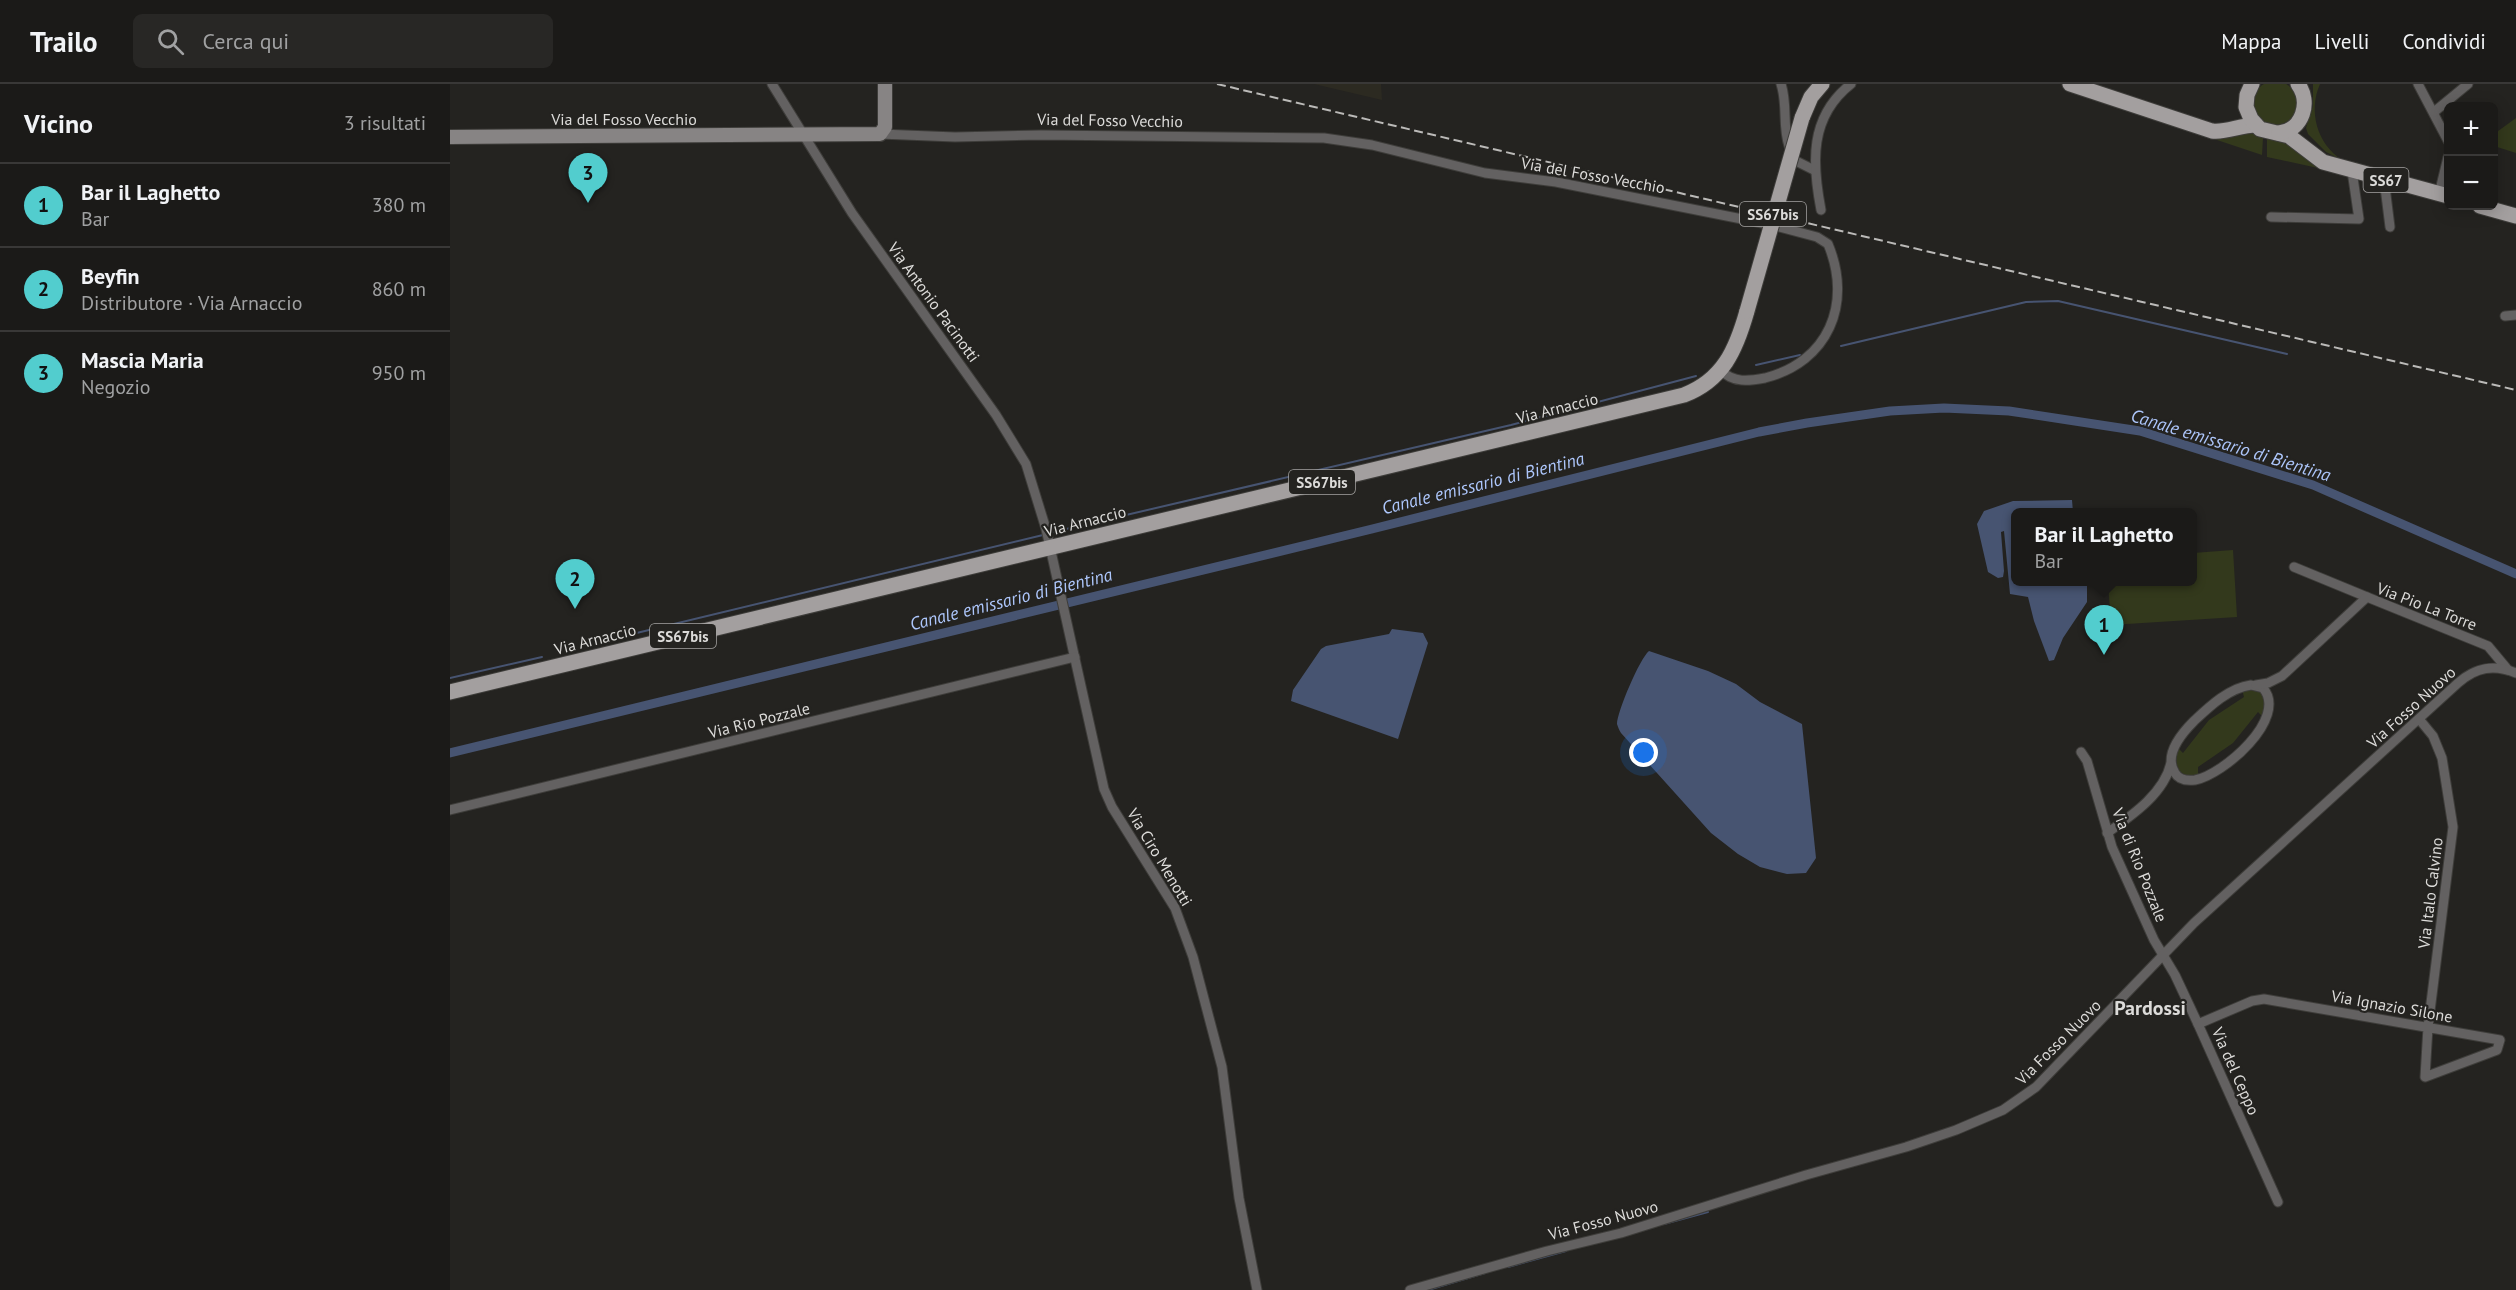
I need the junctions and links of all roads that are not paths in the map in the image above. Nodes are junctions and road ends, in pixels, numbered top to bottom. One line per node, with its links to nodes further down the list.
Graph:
1 (772, 84): 17 (street, Via Antonio Pacinotti)
2 (885, 84): 18 (street)
3 (1781, 84): 20 (street)
4 (1822, 84): 36 (main road, Via Arnaccio / SS67bis, bridge)
5 (1851, 84): 23 (street)
6 (2070, 84): 14 (main road, SS67)
7 (2418, 84): 11 (street)
8 (2468, 84): 11 (street)
9 (2303, 88): 12 (main road, SS67)
10 (2247, 92): 13 (main road, SS67); 14 (main road, SS67)
11 (2434, 112): 16 (street)
12 (2301, 118): 15 (main road); 22 (main road, SS67)
13 (2256, 125): 14 (main road, SS67); 15 (main road, SS67)
14 (2200, 128)
15 (2279, 133): 22 (main road, SS67)
16 (2444, 133)
17 (805, 134): 18 (street, Via del Fosso Vecchio); 19 (street, Via del Fosso Vecchio); 37 (street, Via Antonio Pacinotti)
18 (880, 134): 31 (street, Via del Fosso Vecchio)
19 (450, 137)
20 (1789, 146)
21 (1798, 162): 23 (street)
22 (2334, 165): 24 (main road, SS67)
23 (1814, 170): 27 (street)
24 (2352, 171): 25 (main road, SS67); 30 (street)
25 (2384, 179): 26 (main road, SS67); 33 (street)
26 (2444, 195)
27 (1821, 210)
28 (2494, 210): 29 (main road)
29 (2516, 216)
30 (2271, 217)
31 (1762, 223)
32 (1776, 226): 36 (street)
33 (2390, 227)
34 (2516, 315): 35 (street)
35 (2505, 316)
36 (1722, 371): 37 (main road, Via Arnaccio / SS67bis)
37 (1048, 538): 41 (street, Via Ciro Menotti); 46 (main road, Via Arnaccio / SS67bis)
38 (2294, 567): 39 (street)
39 (2367, 597): 40 (street, Via Pio La Torre); 44 (street, Via Pio La Torre)
40 (2488, 646): 42 (street); 43 (street, Via Pio La Torre)
41 (1075, 657): 53 (street, Via Rio Pozzale); 60 (street, Via Ciro Menotti)
42 (2487, 668): 43 (street); 48 (street, Via Fosso Nuovo)
43 (2512, 672)
44 (2282, 676): 45 (street, Via Pio La Torre); 47 (street, Via Pio La Torre)
45 (2256, 685): 47 (street); 50 (street, Via Pio La Torre)
46 (450, 692)
47 (2270, 703): 51 (street, Via Pio La Torre)
48 (2418, 719): 55 (street, Via Fosso Nuovo); 57 (street, Via Italo Calvino)
49 (2081, 752): 54 (street, Via di Rio Pozzale)
50 (2171, 762): 51 (street); 52 (street, Via Pio La Torre)
51 (2181, 779): 52 (street, Via Pio La Torre)
52 (2158, 789): 54 (street, Via Pio La Torre)
53 (450, 810)
54 (2107, 833): 55 (street, Via di Rio Pozzale)
55 (2163, 954): 56 (street, Via del Ceppo); 61 (street, Via Fosso Nuovo)
56 (2198, 1024): 57 (street, Via Ignazio Silone); 59 (street, Via del Ceppo)
57 (2428, 1027): 58 (street, Via Italo Calvino); 58 (street, Via Ignazio Silone)
58 (2425, 1077)
59 (2278, 1202)
60 (1257, 1290)
61 (1410, 1290)

